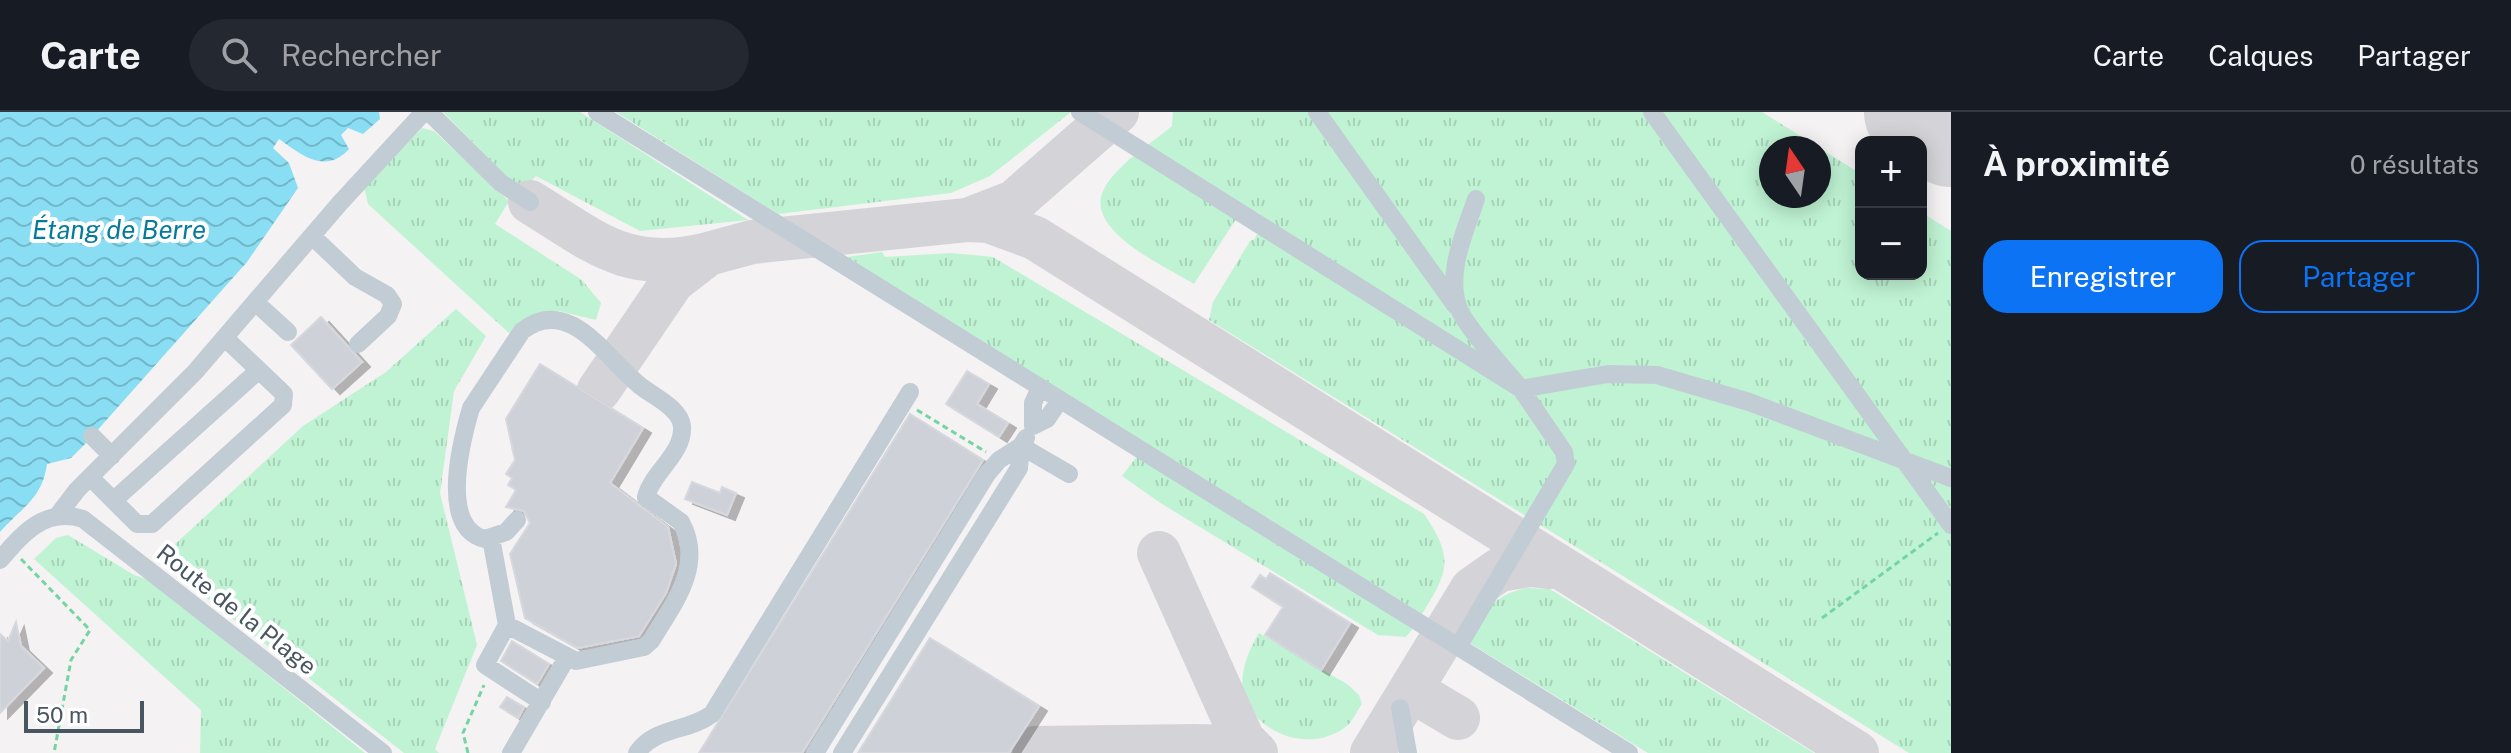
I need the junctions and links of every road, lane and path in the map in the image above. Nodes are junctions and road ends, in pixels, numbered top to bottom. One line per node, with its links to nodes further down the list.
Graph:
1 (426, 112): 7 (street); 8 (street)
2 (597, 112): 15 (street)
3 (1080, 112): 16 (street)
4 (1317, 112): 10 (street)
5 (1652, 112): 24 (street)
6 (1476, 199): 10 (street)
7 (530, 202)
8 (312, 236): 9 (street); 13 (street)
9 (255, 302): 11 (street); 12 (street)
10 (1459, 310): 16 (street)
11 (288, 332)
12 (225, 338): 14 (street); 22 (street)
13 (358, 344)
14 (259, 370): 28 (street); 28 (street)
15 (1040, 388): 18 (street); 19 (street)
16 (1521, 389): 24 (street); 36 (street)
17 (906, 397): 23 (path); 45 (street)
18 (1060, 400): 19 (street); 36 (street)
19 (1033, 426): 21 (street)
20 (92, 436): 22 (street)
21 (1021, 446): 23 (street); 25 (street); 47 (street)
22 (112, 456): 26 (street)
23 (999, 460): 46 (street)
24 (1904, 461): 27 (street); 31 (street)
25 (1069, 474)
26 (90, 477): 28 (street); 29 (street)
27 (1951, 478)
28 (114, 500)
29 (58, 515): 33 (street); 42 (street, Route de la Plage)
30 (517, 520): 32 (street)
31 (1951, 525): 34 (path)
32 (491, 538): 35 (street); 37 (street)
33 (5, 554): 41 (path)
34 (1822, 618)
35 (507, 625): 37 (street); 38 (street)
36 (1458, 647): 49 (street)
37 (566, 659): 39 (street)
38 (491, 671): 39 (street); 43 (path)
39 (542, 702): 44 (street)
40 (1400, 708): 48 (street)
41 (54, 753)
42 (383, 753)
43 (468, 753)
44 (511, 753)
45 (637, 753)
46 (815, 753)
47 (842, 753)
48 (1408, 753)
49 (1629, 753)

